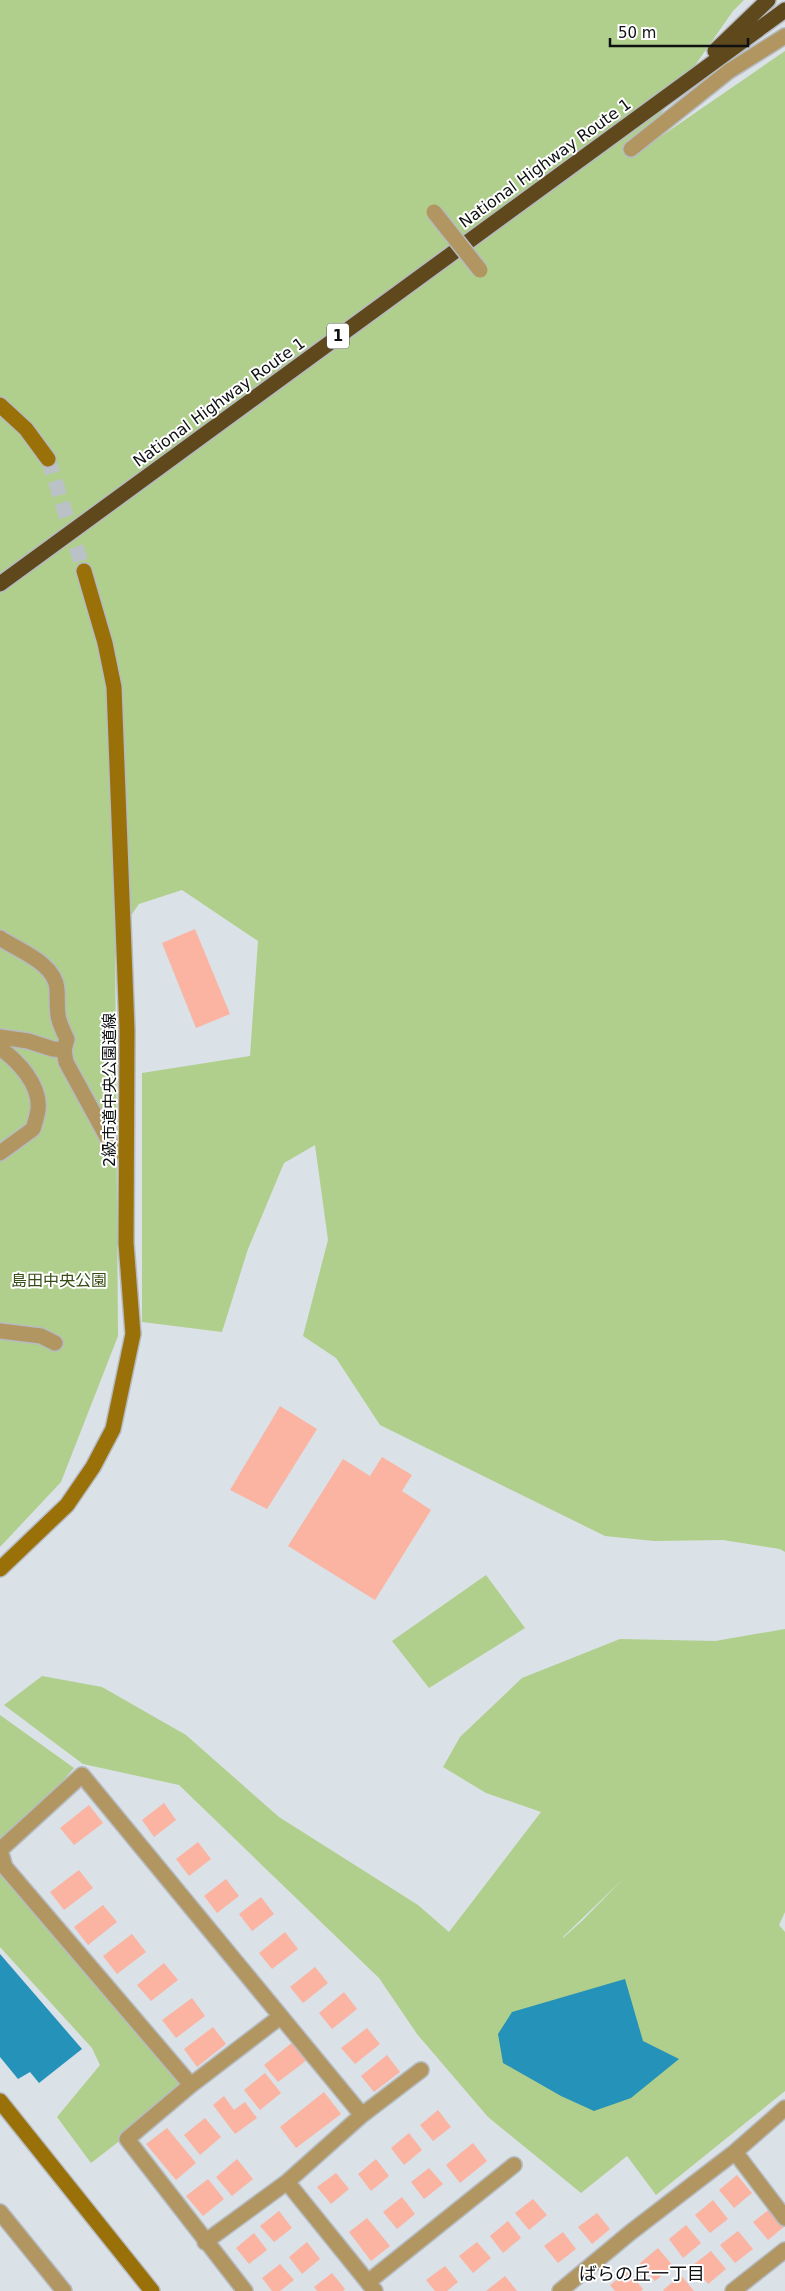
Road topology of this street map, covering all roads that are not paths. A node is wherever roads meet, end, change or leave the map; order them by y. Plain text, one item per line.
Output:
1 (768, 0) edge
2 (785, 10) edge
3 (785, 36) edge
4 (676, 89) junction
5 (631, 149) dead end
6 (434, 212) dead end
7 (480, 270) dead end
8 (0, 405) edge
9 (48, 460) tunnel mouth
10 (84, 571) tunnel mouth
11 (0, 584) edge
12 (0, 938) edge
13 (0, 1037) edge
14 (0, 1048) edge
15 (64, 1050) junction
16 (115, 1152) dead end
17 (0, 1153) edge
18 (0, 1331) edge
19 (55, 1342) dead end
20 (0, 1569) edge
21 (280, 2017) junction
22 (421, 2070) dead end
23 (191, 2085) junction
24 (0, 2101) edge
25 (785, 2108) edge
26 (362, 2115) junction
27 (735, 2152) junction
28 (514, 2165) dead end
29 (287, 2182) junction
30 (0, 2212) edge
31 (785, 2218) edge
32 (206, 2242) junction
33 (785, 2250) edge
34 (371, 2286) edge
35 (64, 2291) edge
36 (152, 2291) edge
37 (245, 2291) edge
38 (560, 2291) edge
39 (733, 2291) edge

1 - 4 highway, National Highway Route 1 / 1
2 - 4 highway, National Highway Route 1 / 1
3 - 5 street
4 - 11 highway, National Highway Route 1 / 1
6 - 7 street, bridge
8 - 9 street
10 - 20 street, 2級市道中央公園道線
12 - 15 street
13 - 15 street
14 - 17 street
15 - 16 street
18 - 19 street
21 - 23 street
21 - 23 street
21 - 26 street
22 - 26 street
23 - 32 street
24 - 36 street
25 - 27 street
26 - 29 street
27 - 31 street
27 - 38 street
28 - 34 street
29 - 32 street
29 - 34 street
30 - 35 street
32 - 37 street
33 - 39 street

